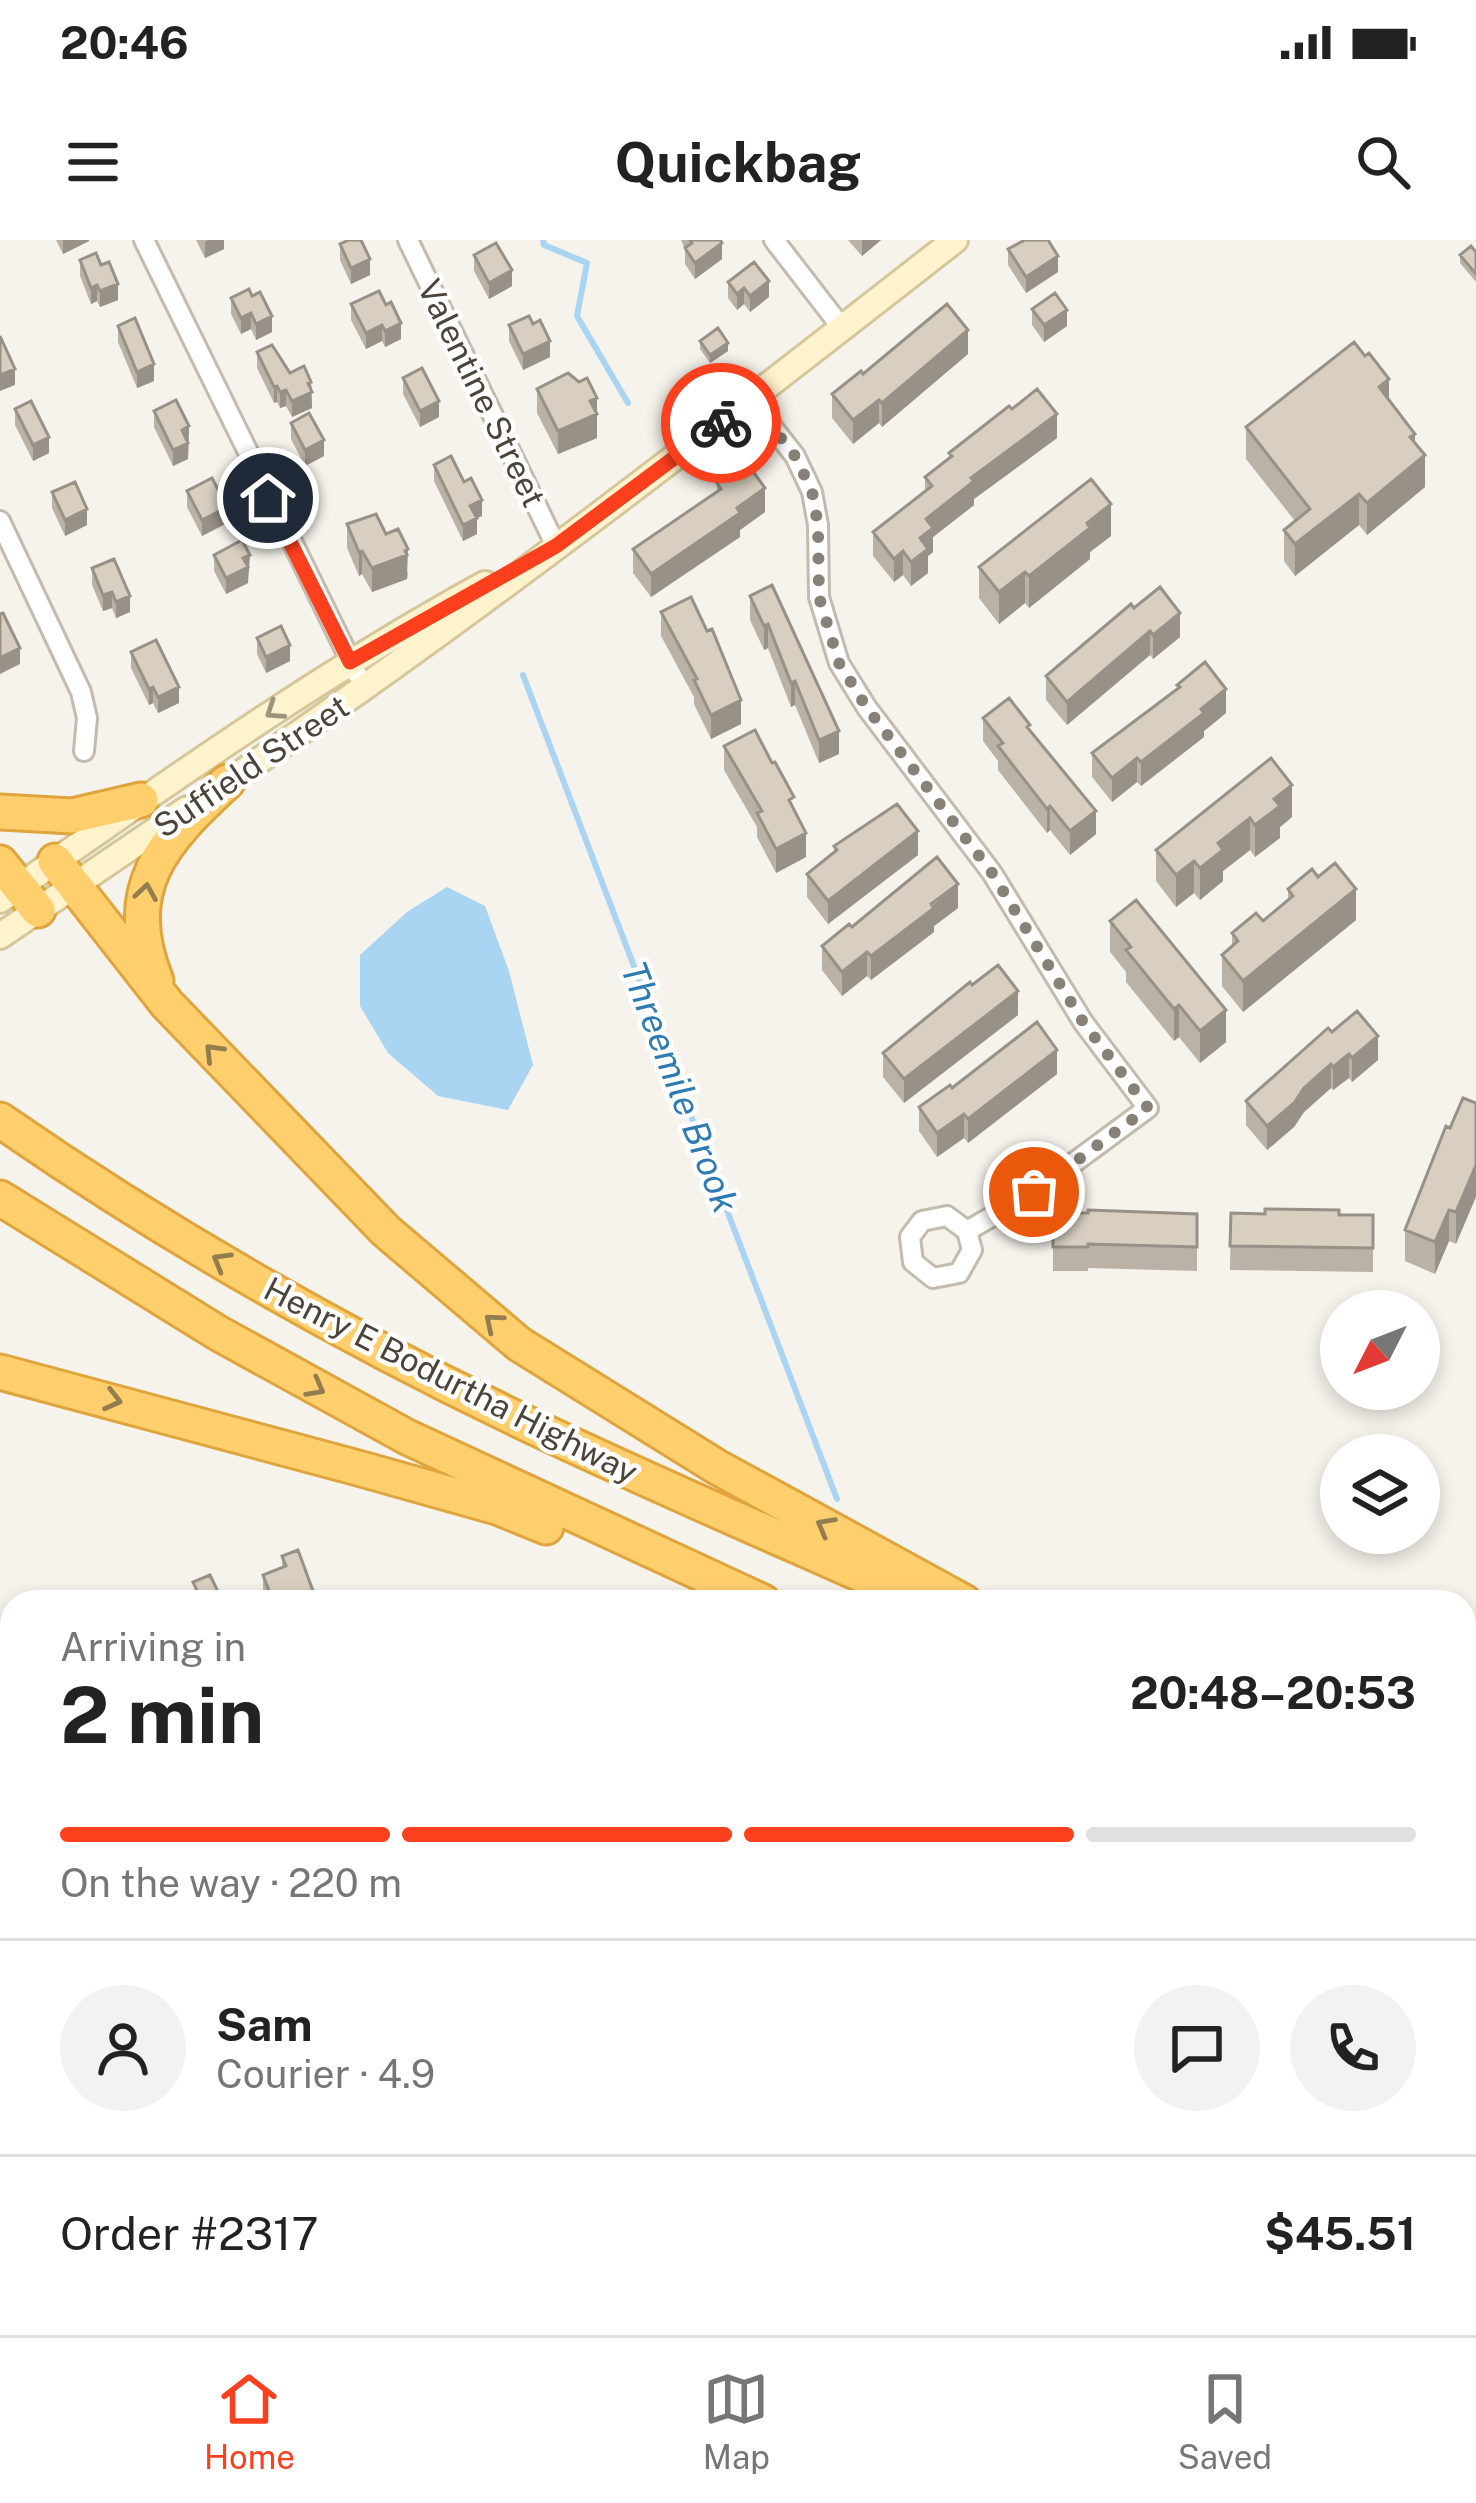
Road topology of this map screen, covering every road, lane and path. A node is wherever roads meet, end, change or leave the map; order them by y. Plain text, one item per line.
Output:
1 (144, 240) edge
2 (408, 240) edge
3 (774, 240) edge
4 (955, 240) edge
5 (842, 328) junction
6 (751, 400) junction
7 (0, 521) edge
8 (556, 546) junction
9 (350, 662) junction
10 (364, 689) junction
11 (84, 751) dead end
12 (227, 782) junction
13 (142, 800) junction
14 (0, 812) edge
15 (65, 873) junction
16 (14, 890) edge
17 (0, 936) edge
18 (167, 1004) junction
19 (0, 1120) edge
20 (0, 1198) edge
21 (968, 1231) dead end
22 (0, 1372) edge
23 (707, 1590) edge
24 (737, 1590) edge
25 (896, 1590) edge
26 (942, 1590) edge

1 - 9 street
2 - 8 street, Valentine Street
3 - 5 street
4 - 5 main road, Suffield Street
5 - 6 main road, Suffield Street
6 - 8 main road, Suffield Street
6 - 21 street
7 - 11 street
8 - 9 main road, Suffield Street
8 - 10 main road, Suffield Street
9 - 10 street
9 -> 13 main road, Suffield Street
10 - 12 main road, Suffield Street
12 - 15 main road, Suffield Street
18 -> 12 highway
13 - 14 highway
13 - 15 main road, Suffield Street
15 - 16 main road, Suffield Street
15 - 18 highway
16 - 17 main road, Suffield Street
26 -> 18 highway
25 -> 19 highway, Henry E Bodurtha Highway
20 -> 24 highway, Henry E Bodurtha Highway
22 -> 23 highway

